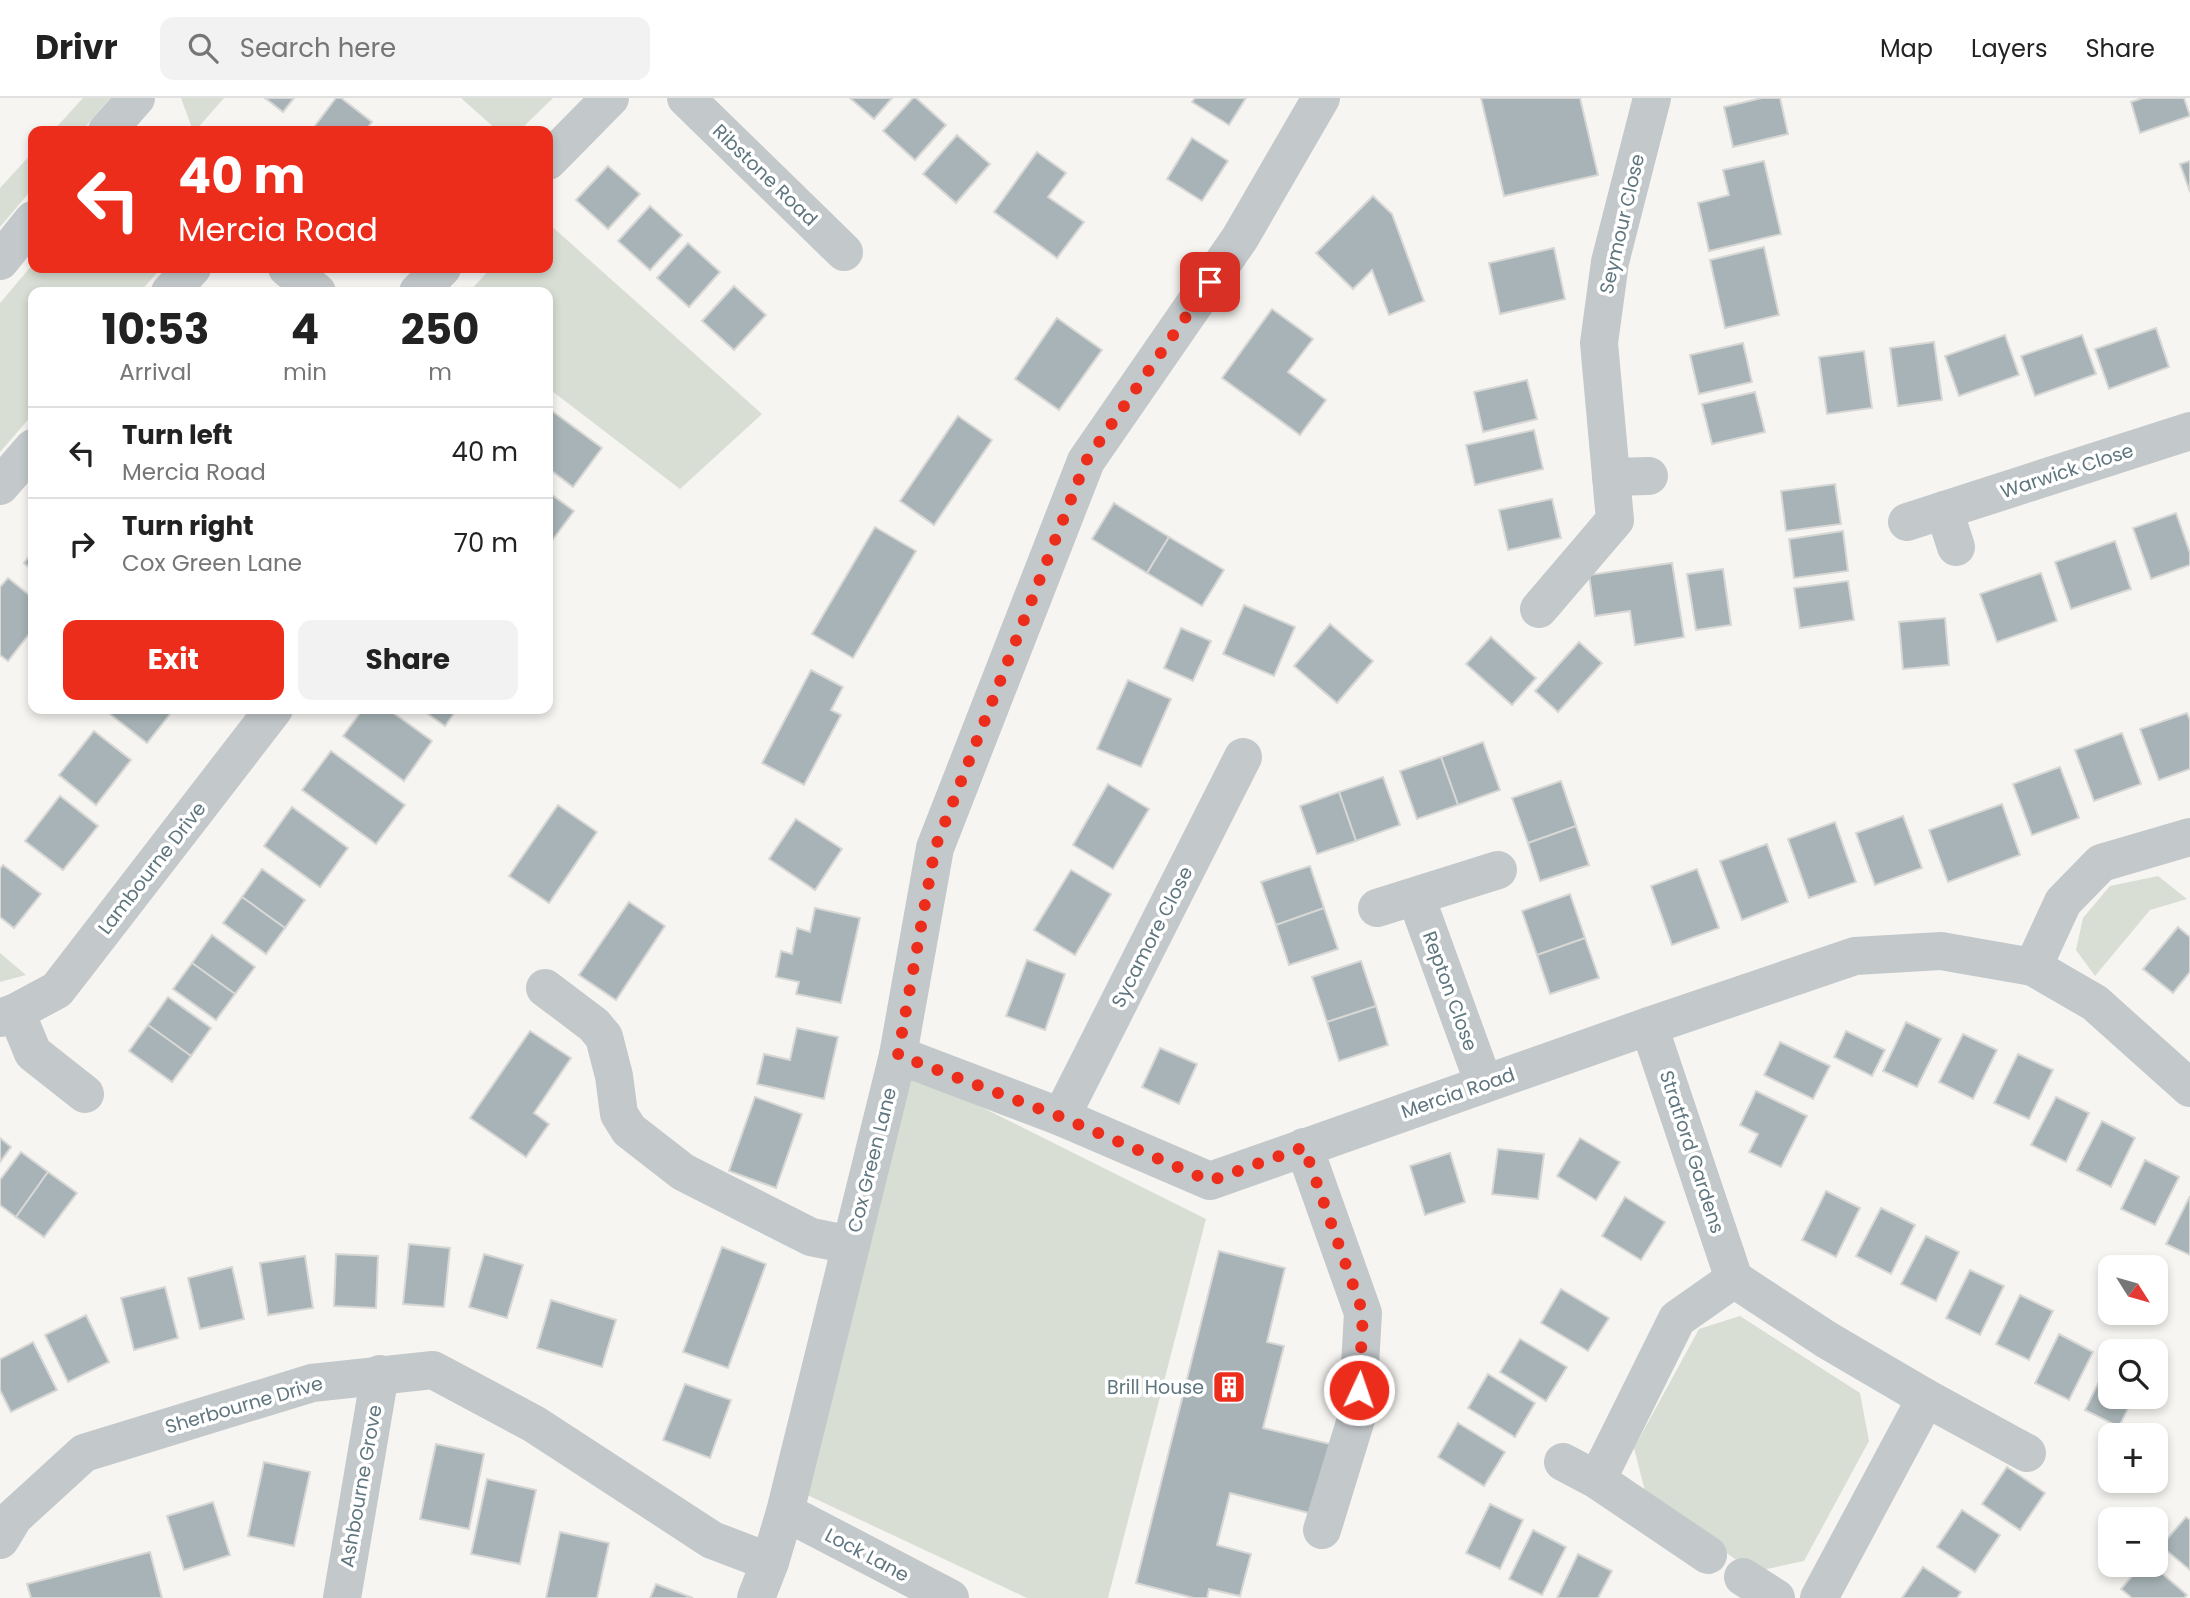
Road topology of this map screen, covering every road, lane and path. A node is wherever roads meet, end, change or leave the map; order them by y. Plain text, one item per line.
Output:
1 (610, 98) edge
2 (686, 98) edge
3 (1321, 98) edge
4 (1652, 98) edge
5 (553, 156) edge
6 (28, 226) edge
7 (844, 253) dead end
8 (0, 261) edge
9 (187, 273) edge
10 (292, 273) edge
11 (437, 273) edge
12 (175, 287) edge
13 (311, 287) edge
14 (423, 287) edge
15 (2190, 431) edge
16 (28, 454) edge
17 (1649, 476) dead end
18 (1611, 477) junction
19 (0, 486) edge
20 (1944, 510) junction
21 (1907, 523) dead end
22 (1956, 547) dead end
23 (1539, 609) dead end
24 (270, 714) edge
25 (1243, 758) dead end
26 (2190, 837) edge
27 (1498, 870) dead end
28 (1416, 897) junction
29 (1377, 908) dead end
30 (2033, 967) junction
31 (545, 988) dead end
32 (8, 1015) edge
33 (1649, 1026) junction
34 (898, 1055) junction
35 (1484, 1084) junction
36 (2190, 1088) edge
37 (85, 1094) dead end
38 (1061, 1117) junction
39 (1304, 1147) junction
40 (851, 1245) junction
41 (1734, 1279) junction
42 (380, 1374) junction
43 (1926, 1398) junction
44 (2027, 1453) dead end
45 (1563, 1462) dead end
46 (1597, 1480) junction
47 (785, 1512) junction
48 (1322, 1531) dead end
49 (0, 1540) edge
50 (1708, 1555) dead end
51 (770, 1562) junction
52 (1743, 1577) dead end
53 (342, 1598) edge
54 (756, 1598) edge
55 (950, 1598) edge
56 (1776, 1598) edge
57 (1819, 1598) edge

1 - 5 street
2 - 7 street, Ribstone Road
3 - 34 street, Cox Green Lane
4 - 18 street, Seymour Close
6 - 8 street
9 - 12 street
10 - 13 street
11 - 14 street
15 - 20 street, Warwick Close
16 - 19 street
17 - 18 street
18 - 23 street, Seymour Close
20 - 21 street, Warwick Close
20 - 22 street
24 - 32 street, Lambourne Drive
25 - 38 street, Sycamore Close
26 - 30 street
27 - 28 street
28 - 29 street
28 - 35 street, Repton Close
30 - 33 street, Mercia Road
30 - 36 street, Mercia Road
31 - 40 street
32 - 37 street, Lambourne Drive
33 - 35 street, Mercia Road
33 - 41 street, Stratford Gardens
34 - 38 street, Mercia Road
34 - 40 street, Cox Green Lane
35 - 39 street, Mercia Road
38 - 39 street, Mercia Road
39 - 48 street
40 - 47 street, Cox Green Lane
41 - 43 street
41 - 46 street
42 - 49 street, Sherbourne Drive
42 - 51 street, Sherbourne Drive
42 - 53 street, Ashbourne Grove
43 - 44 street
43 - 57 street
45 - 46 street
46 - 50 street
47 - 51 street, Cox Green Lane
47 - 55 street, Lock Lane
51 - 54 street, Cox Green Lane
52 - 56 street

